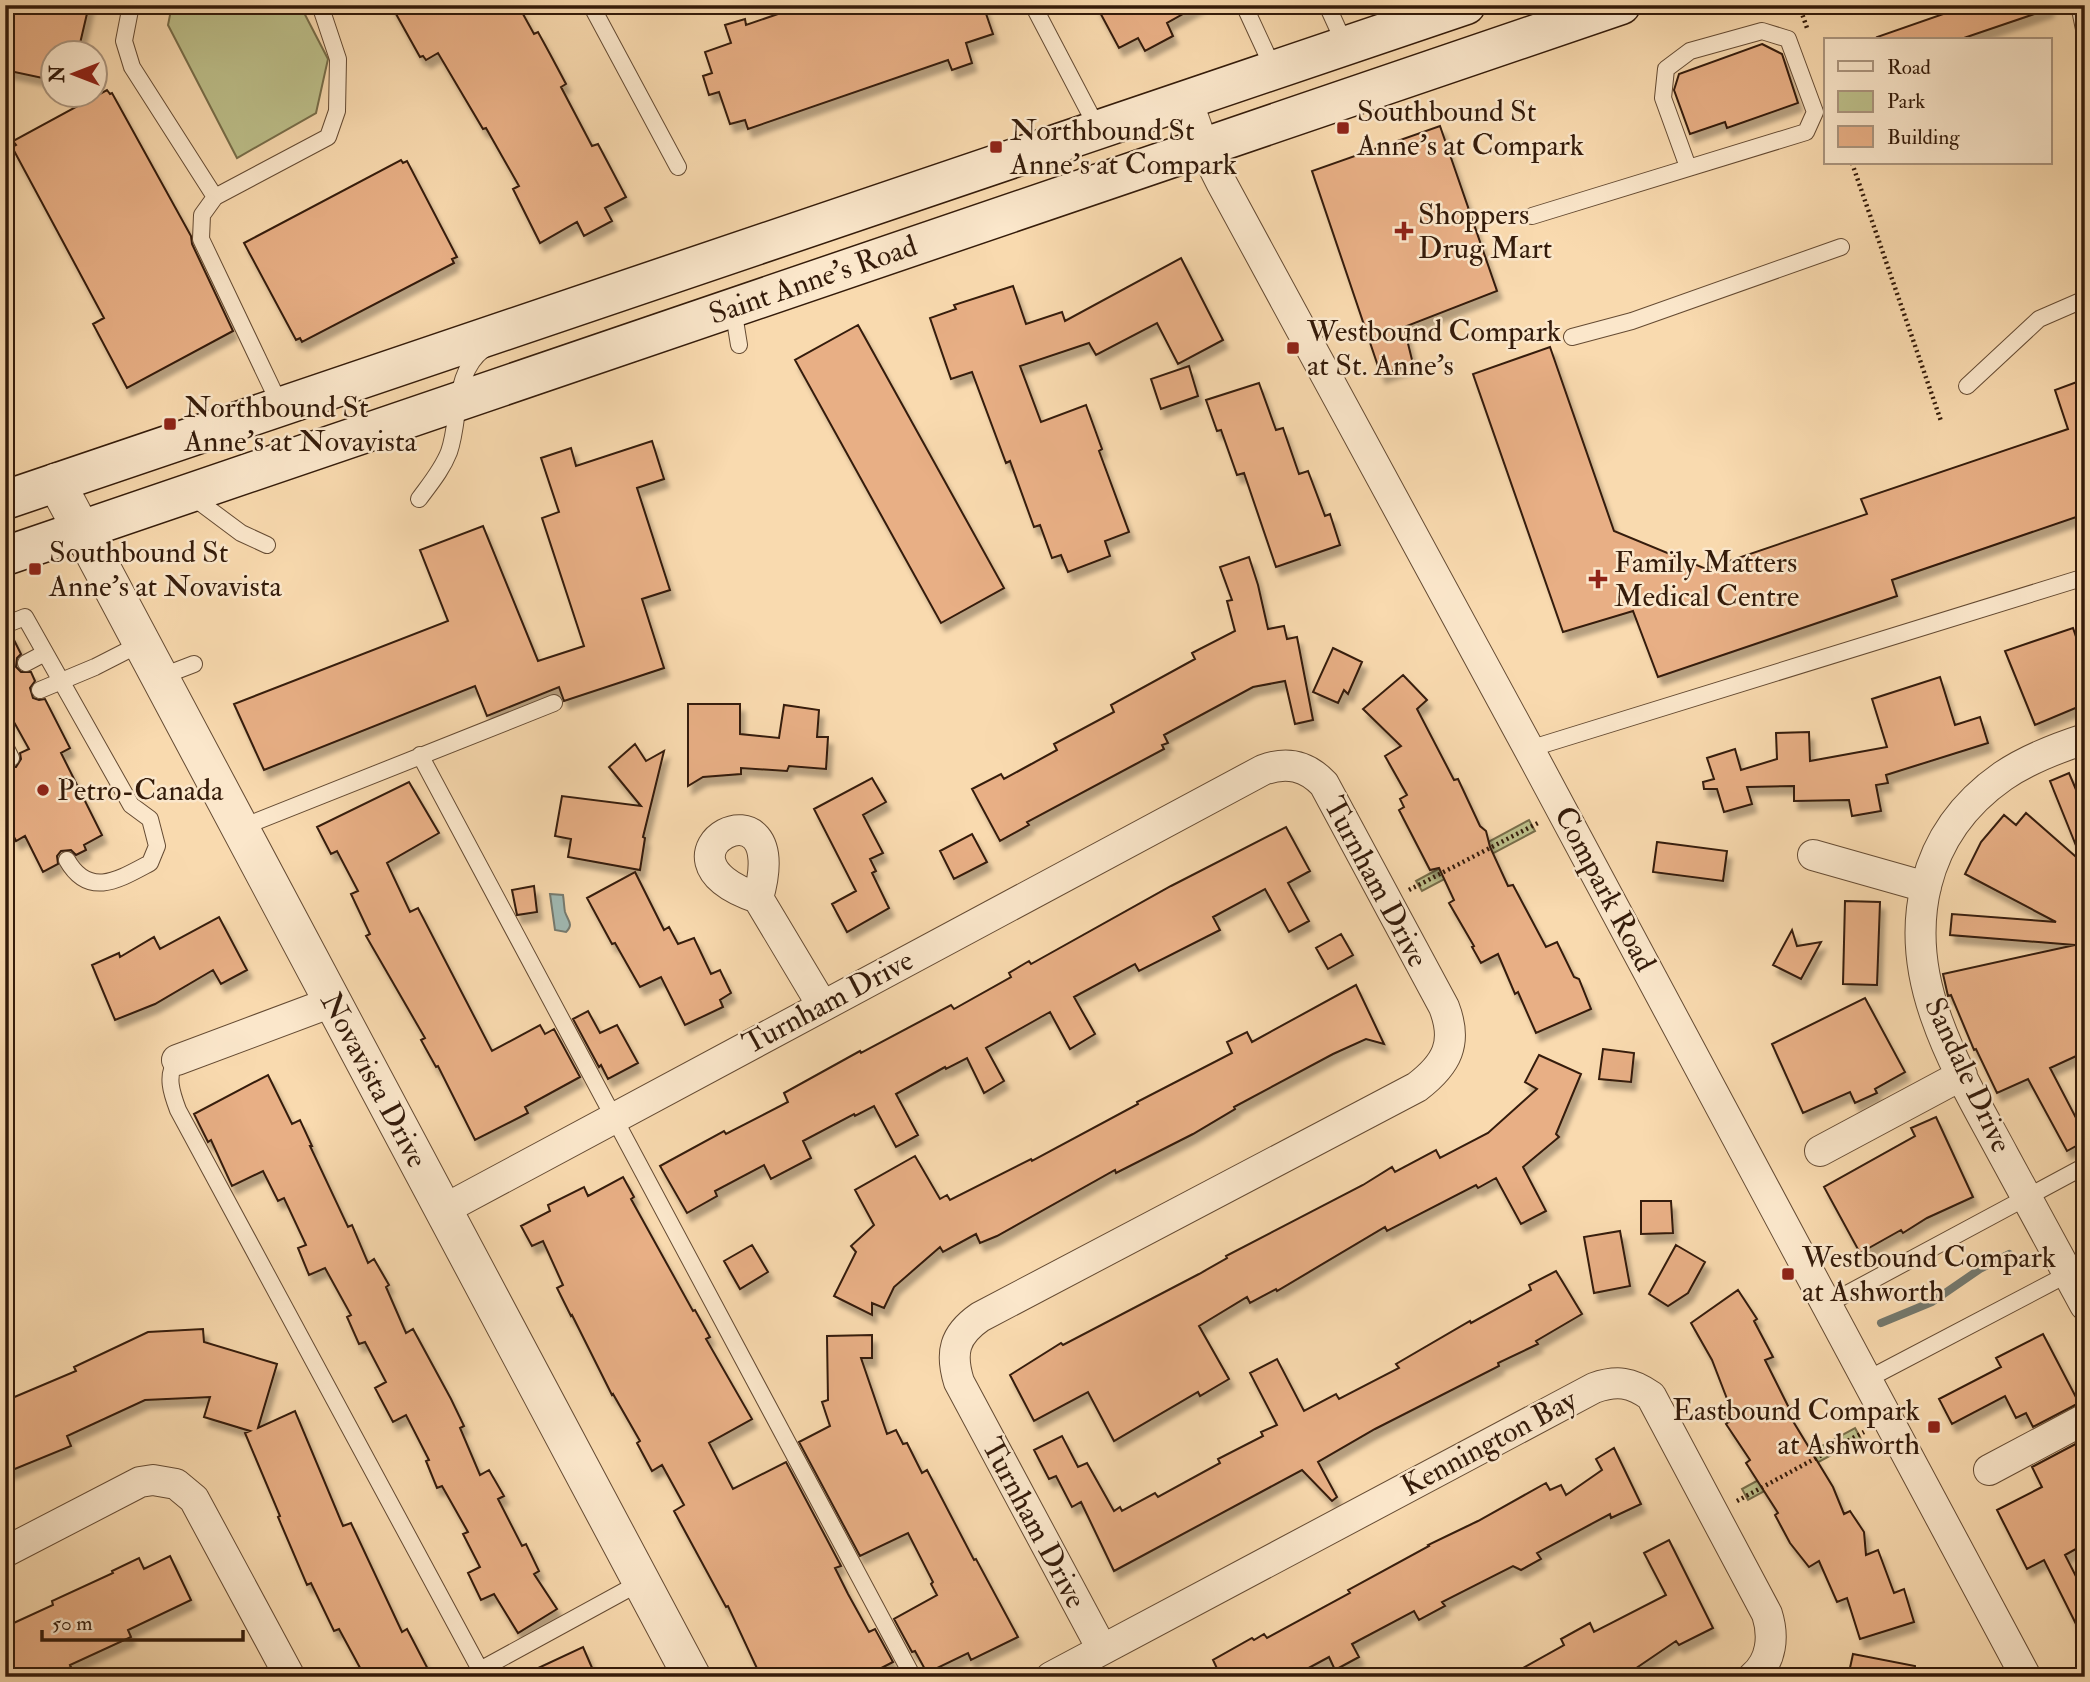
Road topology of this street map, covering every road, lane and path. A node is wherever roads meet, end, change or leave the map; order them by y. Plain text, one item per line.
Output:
1 (131, 5) edge
2 (320, 5) edge
3 (591, 5) edge
4 (1033, 5) edge
5 (1244, 5) edge
6 (1327, 5) edge
7 (1466, 5) edge
8 (1621, 5) edge
9 (2079, 5) edge
10 (2085, 34) edge
11 (1346, 47) junction
12 (1275, 70) junction
13 (1187, 100) junction
14 (1099, 131) junction
15 (1204, 148) junction
16 (1852, 164) edge
17 (678, 167) dead end
18 (1688, 167) junction
19 (215, 197) junction
20 (1532, 216) dead end
21 (1841, 247) dead end
22 (2085, 299) edge
23 (733, 308) junction
24 (515, 328) junction
25 (1572, 337) dead end
26 (739, 345) dead end
27 (1967, 386) dead end
28 (459, 401) junction
29 (281, 407) junction
30 (1941, 421) dead end
31 (271, 465) junction
32 (56, 482) junction
33 (187, 493) junction
34 (419, 499) dead end
35 (5, 500) edge
36 (81, 529) junction
37 (267, 545) dead end
38 (5, 556) edge
39 (2085, 577) edge
40 (5, 625) edge
41 (142, 643) junction
42 (45, 653) junction
43 (26, 663) dead end
44 (194, 664) dead end
45 (160, 677) junction
46 (60, 682) junction
47 (40, 690) dead end
48 (554, 703) dead end
49 (2085, 738) edge
50 (1529, 749) junction
51 (420, 755) junction
52 (1542, 821) dead end
53 (240, 828) junction
54 (1813, 855) dead end
55 (67, 860) dead end
56 (1926, 887) junction
57 (758, 898) dead end
58 (1386, 902) junction
59 (332, 1002) junction
60 (822, 1005) junction
61 (177, 1060) joint
62 (1962, 1075) junction
63 (614, 1117) junction
64 (1820, 1151) dead end
65 (2085, 1166) edge
66 (2026, 1197) junction
67 (443, 1210) junction
68 (2068, 1274) junction
69 (1828, 1304) junction
70 (2085, 1305) edge
71 (1868, 1380) junction
72 (2085, 1419) edge
73 (1868, 1430) dead end
74 (1989, 1470) dead end
75 (1714, 1514) junction
76 (5, 1552) edge
77 (641, 1582) junction
78 (1102, 1649) junction
79 (482, 1673) edge
80 (290, 1677) edge
81 (692, 1677) edge
82 (913, 1677) edge
83 (1051, 1677) edge
84 (1753, 1677) edge
85 (2026, 1677) edge

1 - 19 lane
2 - 19 lane
3 - 17 lane
4 - 14 lane
5 - 12 lane
6 - 11 lane
7 - 11 main road, Saint Anne's Road
8 - 15 main road, Saint Anne's Road
9 - 10 lane
11 - 12 main road, Saint Anne's Road
12 - 13 main road, Saint Anne's Road
13 - 14 main road, Saint Anne's Road
13 - 15 street, Compark Road
14 - 24 main road, Saint Anne's Road
15 - 23 main road, Saint Anne's Road
15 - 50 street, Compark Road
16 - 30 path
18 - 18 lane
18 - 20 lane
19 - 29 lane
21 - 25 lane
22 - 27 lane
23 - 26 lane
23 - 28 main road, Saint Anne's Road
24 - 28 lane
24 - 29 main road, Saint Anne's Road
28 - 31 main road, Saint Anne's Road
28 - 34 lane
29 - 31 main road
29 - 32 main road, Saint Anne's Road
31 - 33 main road, Saint Anne's Road
32 - 35 main road, Saint Anne's Road
32 - 36 street, Novavista Drive
33 - 36 main road, Saint Anne's Road
33 - 37 lane
36 - 38 main road, Saint Anne's Road
36 - 41 street, Novavista Drive
39 - 50 lane
40 - 42 lane
41 - 45 street, Novavista Drive
41 - 46 lane
42 - 43 lane
42 - 46 lane
44 - 45 lane
45 - 53 street, Novavista Drive
46 - 47 lane
46 - 55 lane
48 - 51 lane
49 - 56 street, Sandale Drive
50 - 69 street, Compark Road
51 - 53 lane
51 - 63 lane
52 - 58 path
53 - 59 street, Novavista Drive
54 - 56 street
56 - 62 street, Sandale Drive
57 - 60 street
58 - 60 street, Turnham Drive
58 - 78 street, Turnham Drive
59 - 61 street
59 - 67 street, Novavista Drive
60 - 63 street, Turnham Drive
61 - 79 lane
62 - 64 street
62 - 66 street, Sandale Drive
63 - 67 street, Turnham Drive
63 - 82 lane
65 - 66 lane
66 - 68 street, Sandale Drive
66 - 69 lane
67 - 77 street, Novavista Drive
68 - 70 street, Sandale Drive
68 - 71 lane
69 - 71 street, Compark Road
71 - 85 street, Compark Road
72 - 74 street
73 - 75 path
75 - 78 street, Kennington Bay
75 - 84 street, Kennington Bay
76 - 80 street
77 - 79 lane
77 - 81 street, Novavista Drive
78 - 83 street, Kennington Bay

